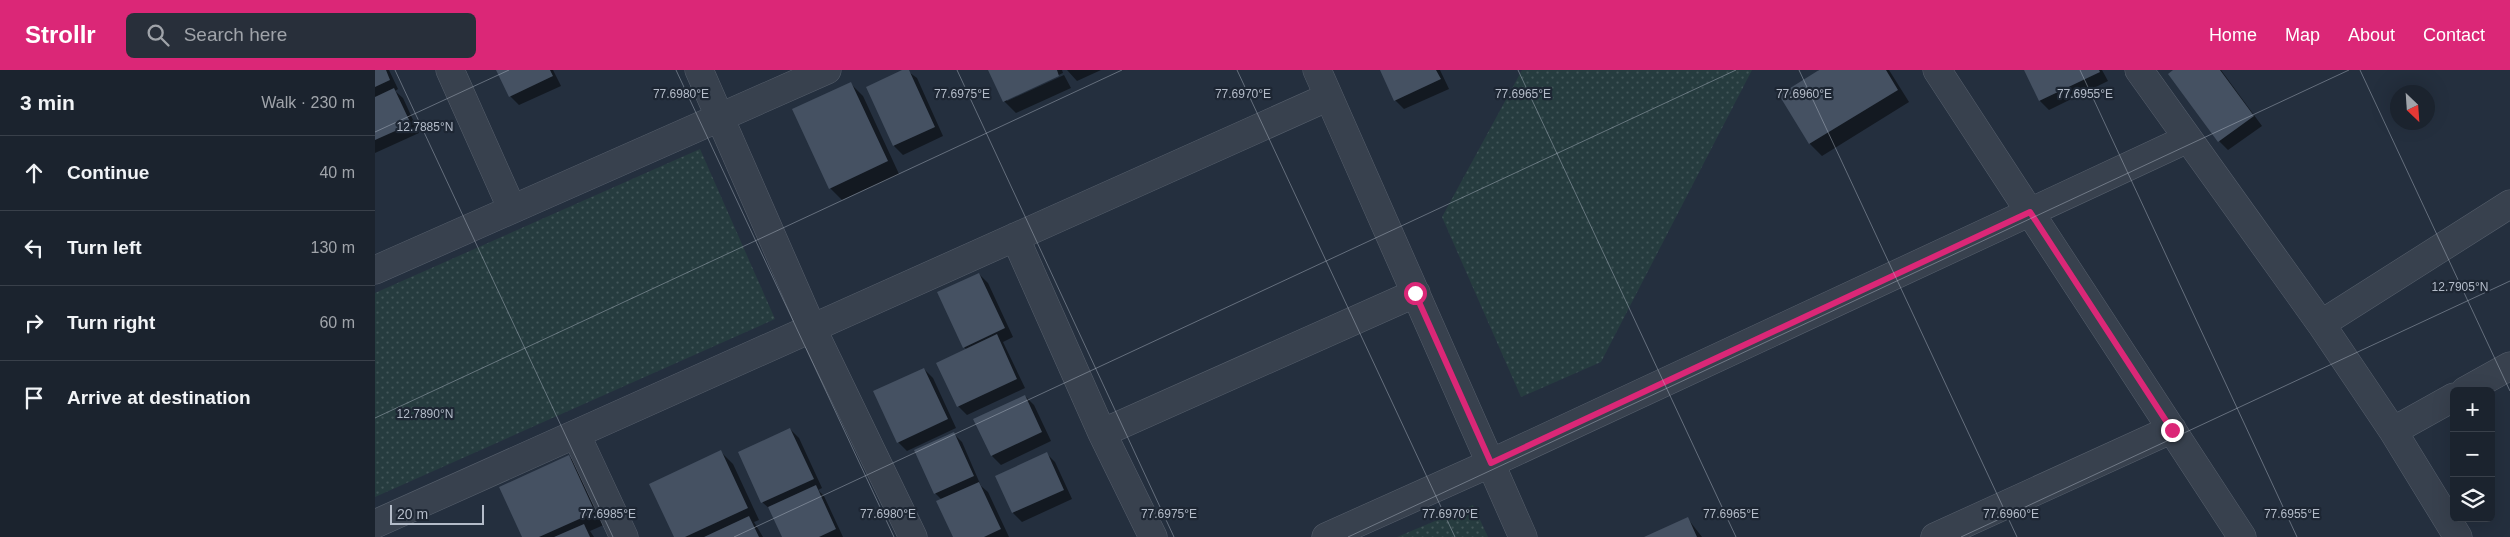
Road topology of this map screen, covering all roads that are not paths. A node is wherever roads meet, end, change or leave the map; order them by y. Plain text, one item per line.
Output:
1 (451, 70) edge
2 (699, 70) edge
3 (827, 70) edge
4 (1317, 70) edge
5 (1937, 70) edge
6 (2139, 70) edge
7 (1329, 97) junction
8 (720, 118) junction
9 (2187, 139) junction
10 (2510, 204) edge
11 (512, 209) junction
12 (2030, 212) junction
13 (1015, 237) junction
14 (375, 270) edge
15 (1415, 293) junction
16 (2321, 324) junction
17 (812, 328) junction
18 (2510, 366) edge
19 (2472, 387) edge
20 (2450, 399) edge
21 (2172, 430) junction
22 (2393, 431) junction
23 (1102, 433) junction
24 (576, 434) junction
25 (1491, 463) junction
26 (386, 527) edge
27 (624, 537) edge
28 (913, 537) edge
29 (1153, 537) edge
30 (1326, 537) edge
31 (1523, 537) edge
32 (1935, 537) edge
33 (2242, 537) edge
34 (2458, 537) edge

1 - 11 street
2 - 8 street
3 - 8 street
4 - 7 street
5 - 12 street
6 - 9 street
7 - 13 street
7 - 15 street
8 - 11 street
8 - 17 street
9 - 12 street
9 - 16 street
10 - 16 street
11 - 14 street
12 - 21 street
12 - 25 street
13 - 17 street
13 - 23 street
15 - 23 street
15 - 25 street
16 - 22 street
17 - 24 street
17 - 28 street
18 - 19 street
20 - 22 street
21 - 32 street
21 - 33 street
22 - 34 street
23 - 29 street
24 - 26 street
24 - 27 street
25 - 30 street
25 - 31 street

